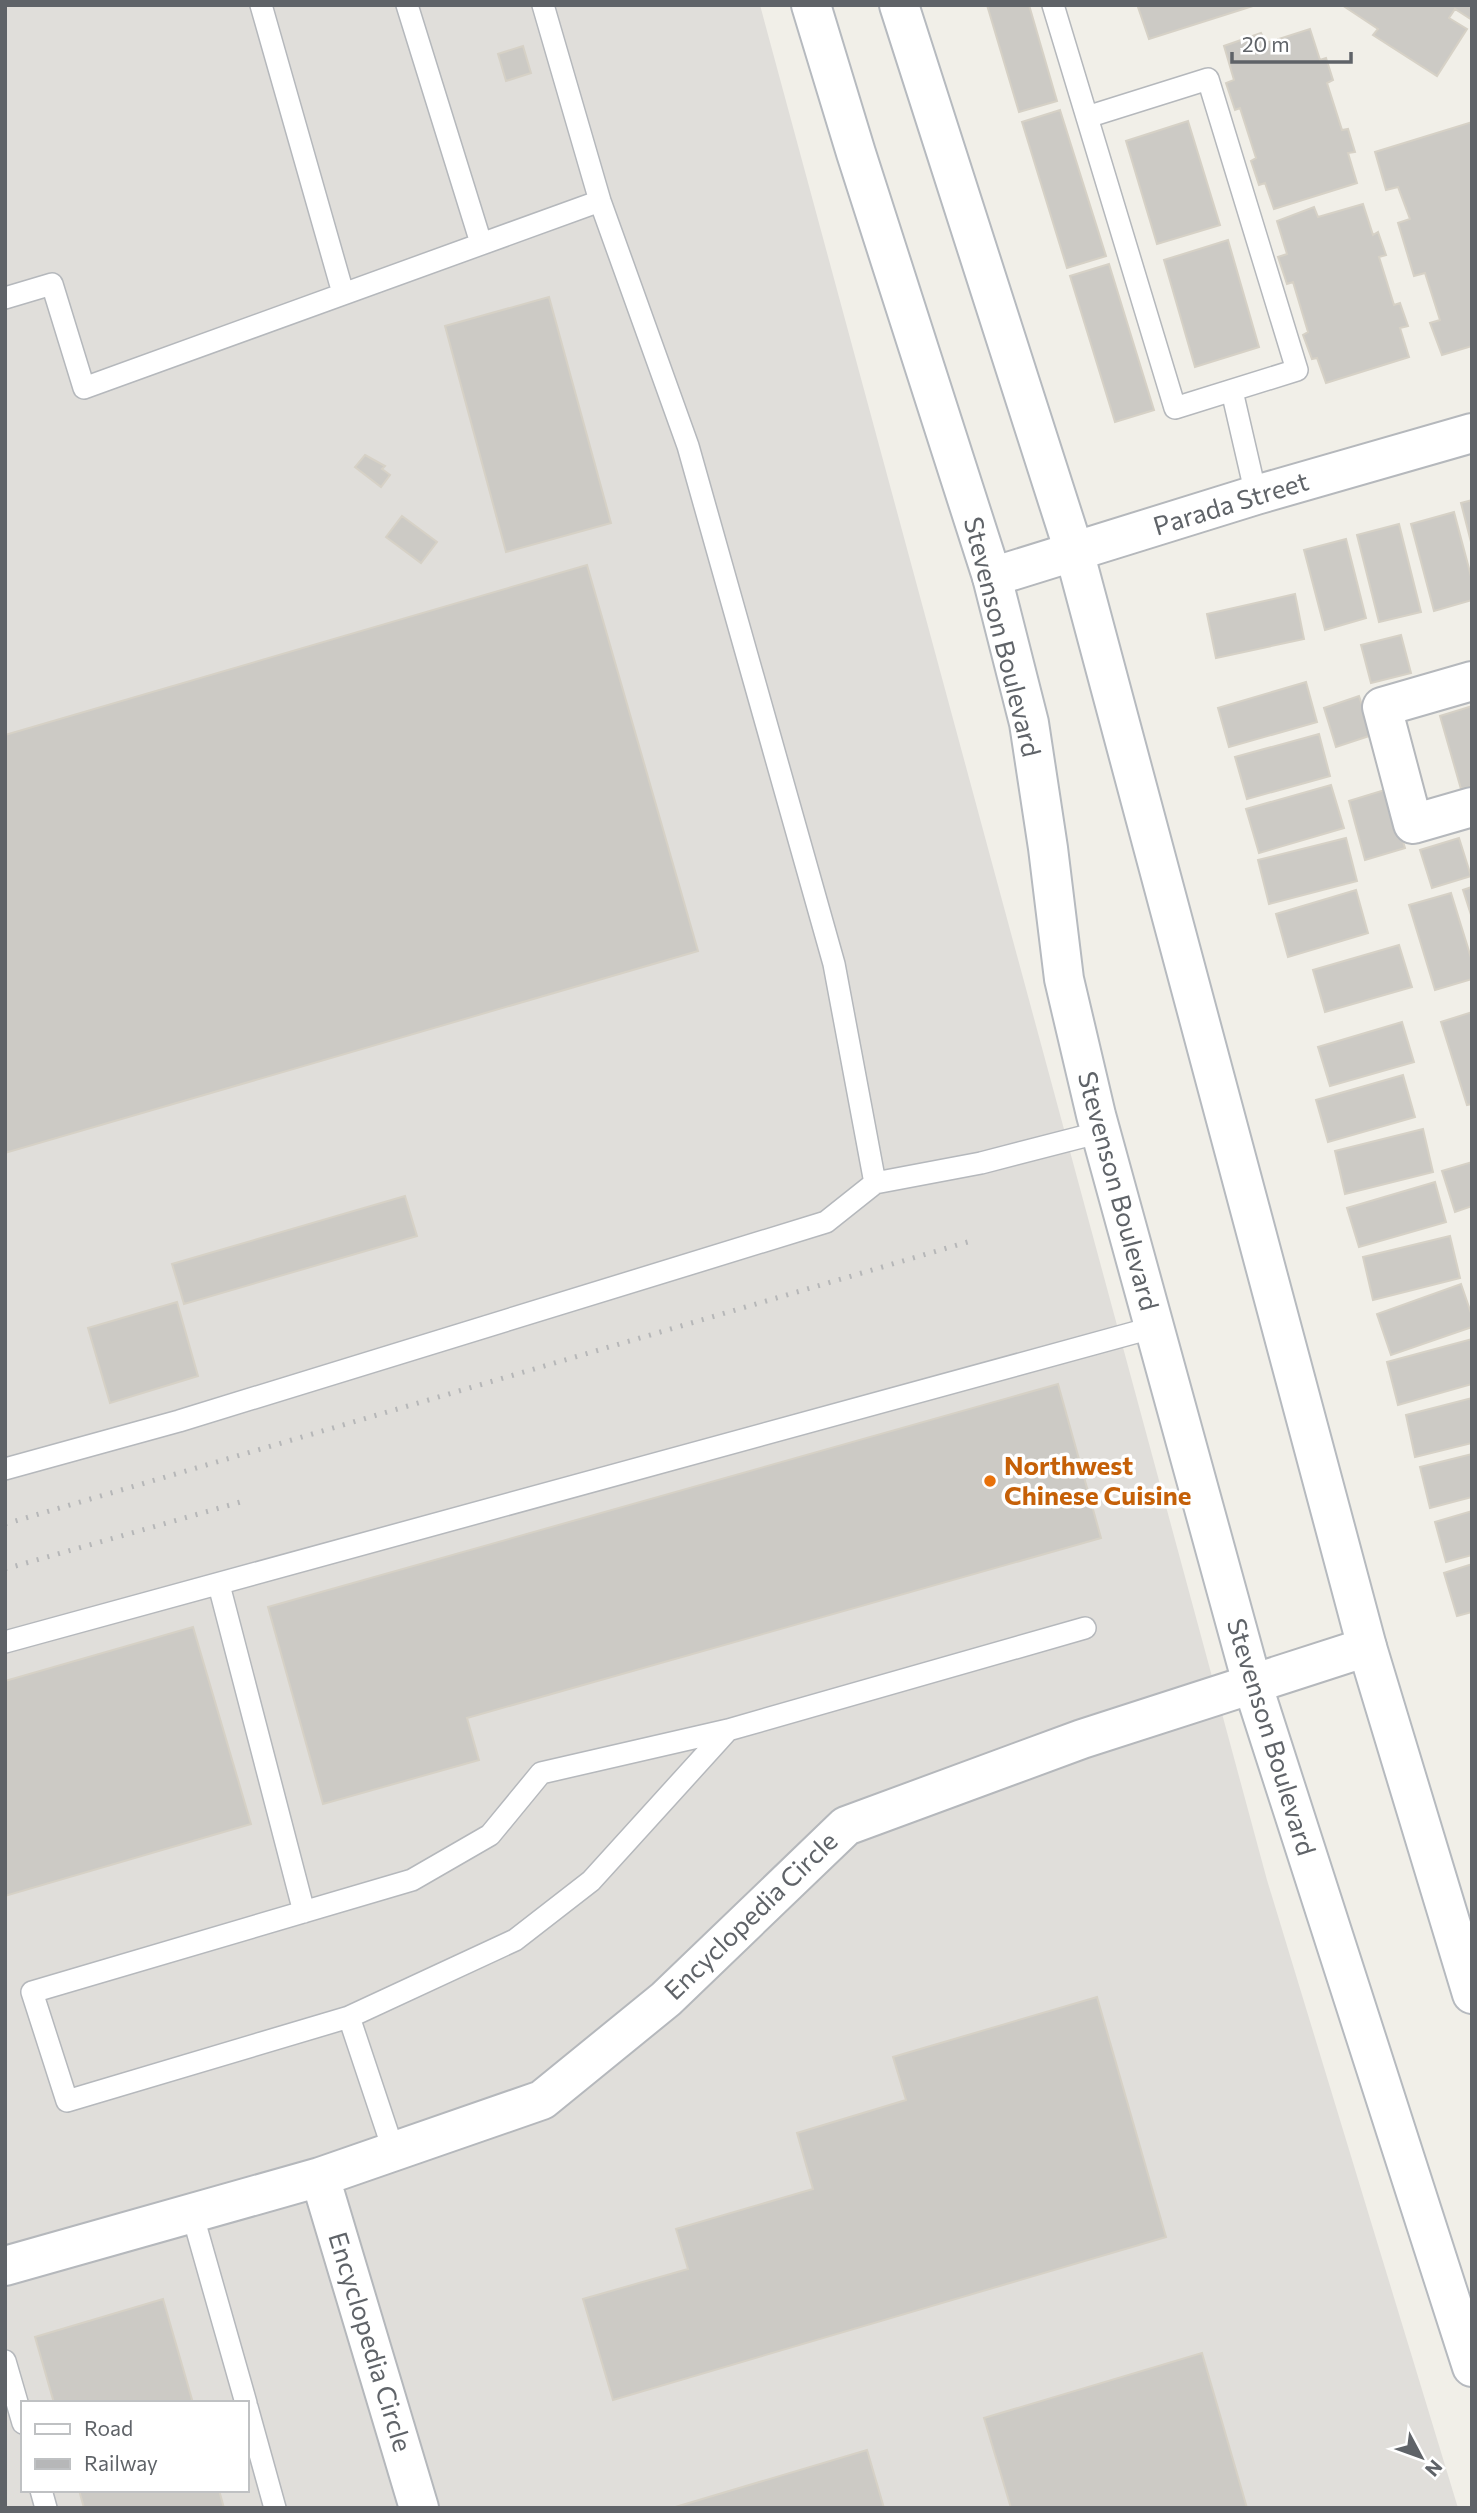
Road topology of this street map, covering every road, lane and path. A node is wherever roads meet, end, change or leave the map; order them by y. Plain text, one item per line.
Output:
1 (261, 5) edge
2 (407, 5) edge
3 (543, 5) edge
4 (811, 5) edge
5 (899, 5) edge
6 (1053, 5) edge
7 (1087, 117) junction
8 (600, 201) junction
9 (481, 243) junction
10 (343, 293) junction
11 (5, 298) edge
12 (1232, 390) junction
13 (1472, 433) edge
14 (1256, 495) junction
15 (1074, 551) junction
16 (992, 577) junction
17 (1472, 681) edge
18 (1472, 807) edge
19 (1101, 1132) junction
20 (875, 1183) junction
21 (1155, 1327) junction
22 (5, 1469) edge
23 (219, 1585) junction
24 (1085, 1628) dead end
25 (5, 1642) edge
26 (1367, 1647) junction
27 (1252, 1683) junction
28 (728, 1730) junction
29 (304, 1912) junction
30 (1472, 1994) edge
31 (349, 2017) junction
32 (394, 2152) junction
33 (320, 2177) junction
34 (192, 2213) junction
35 (5, 2266) edge
36 (5, 2361) edge
37 (1472, 2367) edge
38 (245, 2401) edge
39 (248, 2412) edge
40 (21, 2416) edge
41 (275, 2508) edge
42 (419, 2508) edge

1 - 10 lane
2 - 9 lane
3 - 8 lane
4 - 16 main road, Stevenson Boulevard
5 - 15 main road
6 - 7 lane
7 - 12 lane
7 - 12 lane
8 - 9 lane
8 - 20 lane
9 - 10 lane
10 - 11 lane
12 - 14 lane
13 - 14 main road, Parada Street
14 - 15 main road, Parada Street
15 - 16 main road, Parada Street
15 - 26 main road
16 - 19 main road, Stevenson Boulevard
17 - 18 main road
19 - 20 lane
19 - 21 main road, Stevenson Boulevard
20 - 22 lane
21 - 23 lane
21 - 27 main road, Stevenson Boulevard
23 - 25 lane
23 - 29 lane
24 - 28 lane
26 - 27 main road, Encyclopedia Circle
26 - 30 main road
27 - 32 main road, Encyclopedia Circle
27 - 37 main road, Stevenson Boulevard
28 - 29 lane
28 - 31 lane
29 - 31 lane
31 - 32 lane
32 - 33 main road, Encyclopedia Circle
33 - 34 main road, Encyclopedia Circle
33 - 42 main road, Encyclopedia Circle
34 - 35 main road, Encyclopedia Circle
34 - 38 lane
36 - 40 lane
39 - 41 lane

